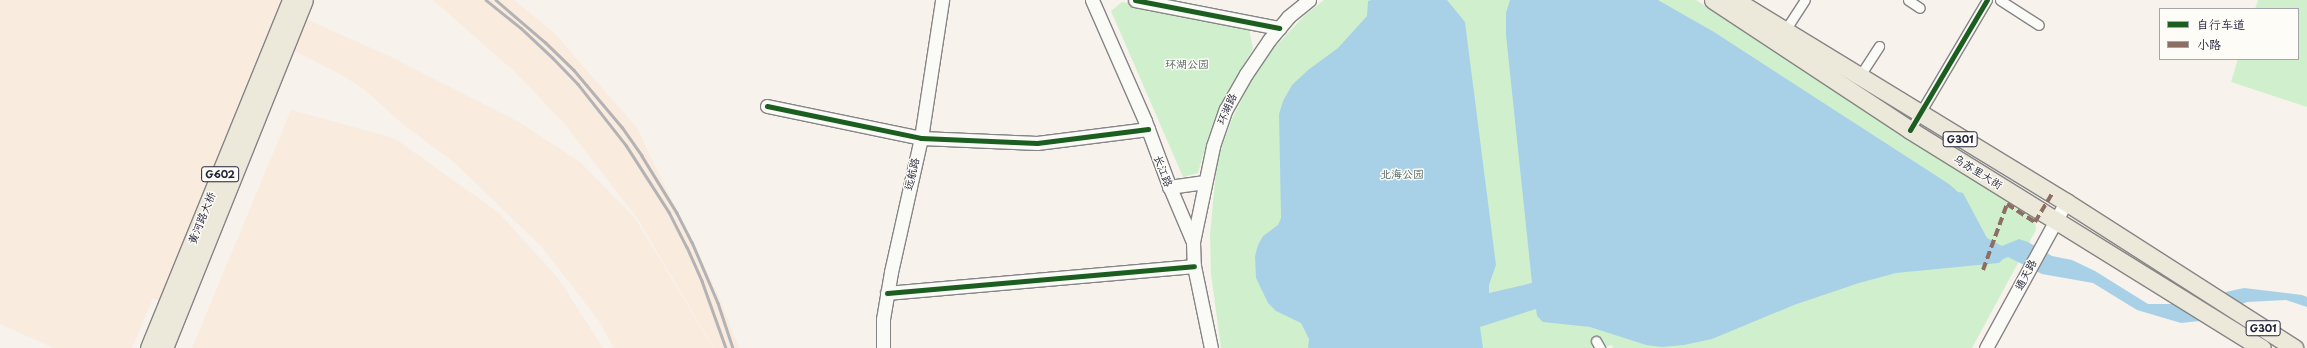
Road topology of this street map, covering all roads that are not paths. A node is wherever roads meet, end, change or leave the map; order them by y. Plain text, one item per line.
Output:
1 (291, 0) edge
2 (304, 0) edge
3 (942, 0) edge
4 (1092, 0) edge
5 (1134, 0) edge
6 (1309, 0) edge
7 (1713, 0) edge
8 (1735, 0) edge
9 (1805, 0) edge
10 (1908, 0) edge
11 (1987, 0) edge
12 (2000, 0) edge
13 (1920, 8) dead end
14 (2039, 25) dead end
15 (1279, 28) junction
16 (1781, 37) junction
17 (1879, 46) dead end
18 (1859, 77) junction
19 (768, 106) dead end
20 (1919, 114) junction
21 (1148, 129) junction
22 (1910, 130) junction
23 (920, 138) junction
24 (1205, 182) junction
25 (1169, 187) junction
26 (2066, 202) junction
27 (2056, 220) junction
28 (1193, 242) junction
29 (1194, 266) junction
30 (888, 293) junction
31 (149, 348) edge
32 (164, 348) edge
33 (883, 348) edge
34 (1211, 348) edge
35 (1986, 348) edge
36 (2262, 348) edge
37 (2294, 348) edge

1 - 31 highway, 黄河路大桥 / G602
2 - 32 highway, 黄河路大桥 / G602
3 - 23 street, 远航路
4 - 21 street, 长江路
5 - 15 street
6 - 15 street, 环湖路
7 - 16 highway, 乌苏里大街 / G301
8 - 16 highway, 乌苏里大街 / G301
9 - 16 street
10 - 13 street
11 - 20 street
12 - 14 street
15 - 24 street, 环湖路
16 - 18 highway, 乌苏里大街 / G301
16 - 22 highway, 乌苏里大街 / G301
17 - 18 street
18 - 20 highway, 乌苏里大街 / G301
19 - 23 street
20 - 22 street
20 - 26 highway, 乌苏里大街 / G301
21 - 23 street
21 - 25 street, 长江路
22 - 27 highway, 乌苏里大街 / G301
23 - 30 street, 远航路
24 - 25 street
24 - 28 street, 环湖路
25 - 28 street, 长江路
26 - 27 street, 通天路
26 - 37 highway, 乌苏里大街 / G301
27 - 35 street, 通天路
27 - 36 highway, 乌苏里大街 / G301
28 - 29 street, 长江路
29 - 30 street
29 - 34 street, 长江路
30 - 33 street, 远航路

